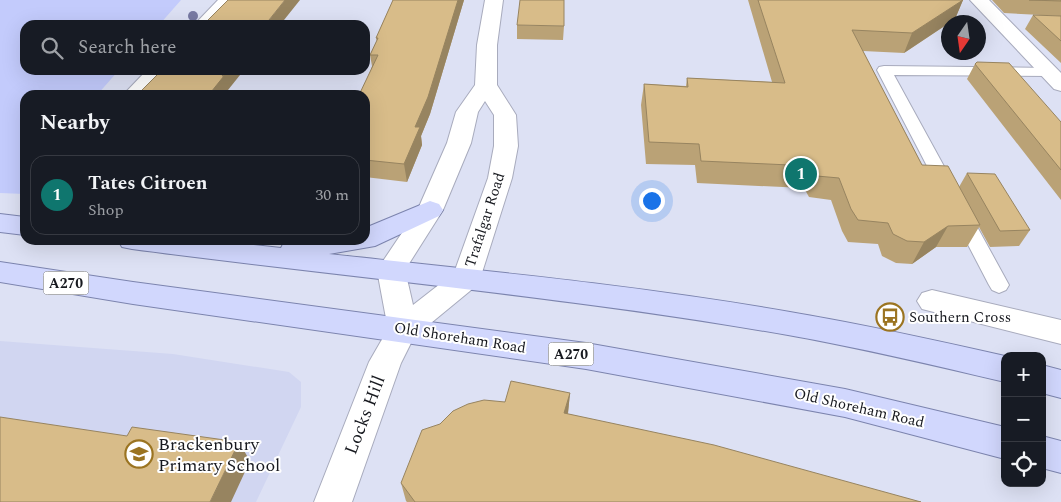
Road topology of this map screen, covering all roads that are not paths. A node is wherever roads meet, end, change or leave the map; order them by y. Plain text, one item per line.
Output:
1 (228, 0) edge
2 (494, 0) edge
3 (975, 0) edge
4 (208, 20) edge
5 (1000, 21) junction
6 (1026, 22) dead end
7 (154, 75) edge
8 (1055, 79) edge
9 (486, 85) junction
10 (139, 90) edge
11 (430, 210) junction
12 (0, 223) edge
13 (20, 225) edge
14 (370, 237) edge
15 (176, 245) edge
16 (322, 245) edge
17 (256, 254) junction
18 (391, 270) junction
19 (0, 272) edge
20 (466, 279) junction
21 (999, 285) dead end
22 (932, 301) dead end
23 (403, 329) junction
24 (1061, 332) edge
25 (1001, 368) edge
26 (1046, 380) edge
27 (1061, 384) edge
28 (1001, 442) edge
29 (1046, 453) edge
30 (1061, 457) edge
31 (333, 502) edge

1 - 4 main road
2 - 9 main road
3 - 5 main road
5 - 6 main road
5 - 8 main road
7 - 10 main road
8 - 21 lane
9 - 11 main road
9 - 20 main road, Trafalgar Road
11 - 14 main road
11 - 18 main road
12 - 13 main road
15 - 17 main road
16 - 17 main road
17 - 18 main road
18 - 20 main road
18 - 23 main road
19 - 23 main road, Old Shoreham Road / A270
20 - 23 main road, Trafalgar Road
20 - 25 main road
22 - 24 main road
23 - 28 main road, Old Shoreham Road / A270
23 - 31 main road, Locks Hill
26 - 27 main road
29 - 30 main road

